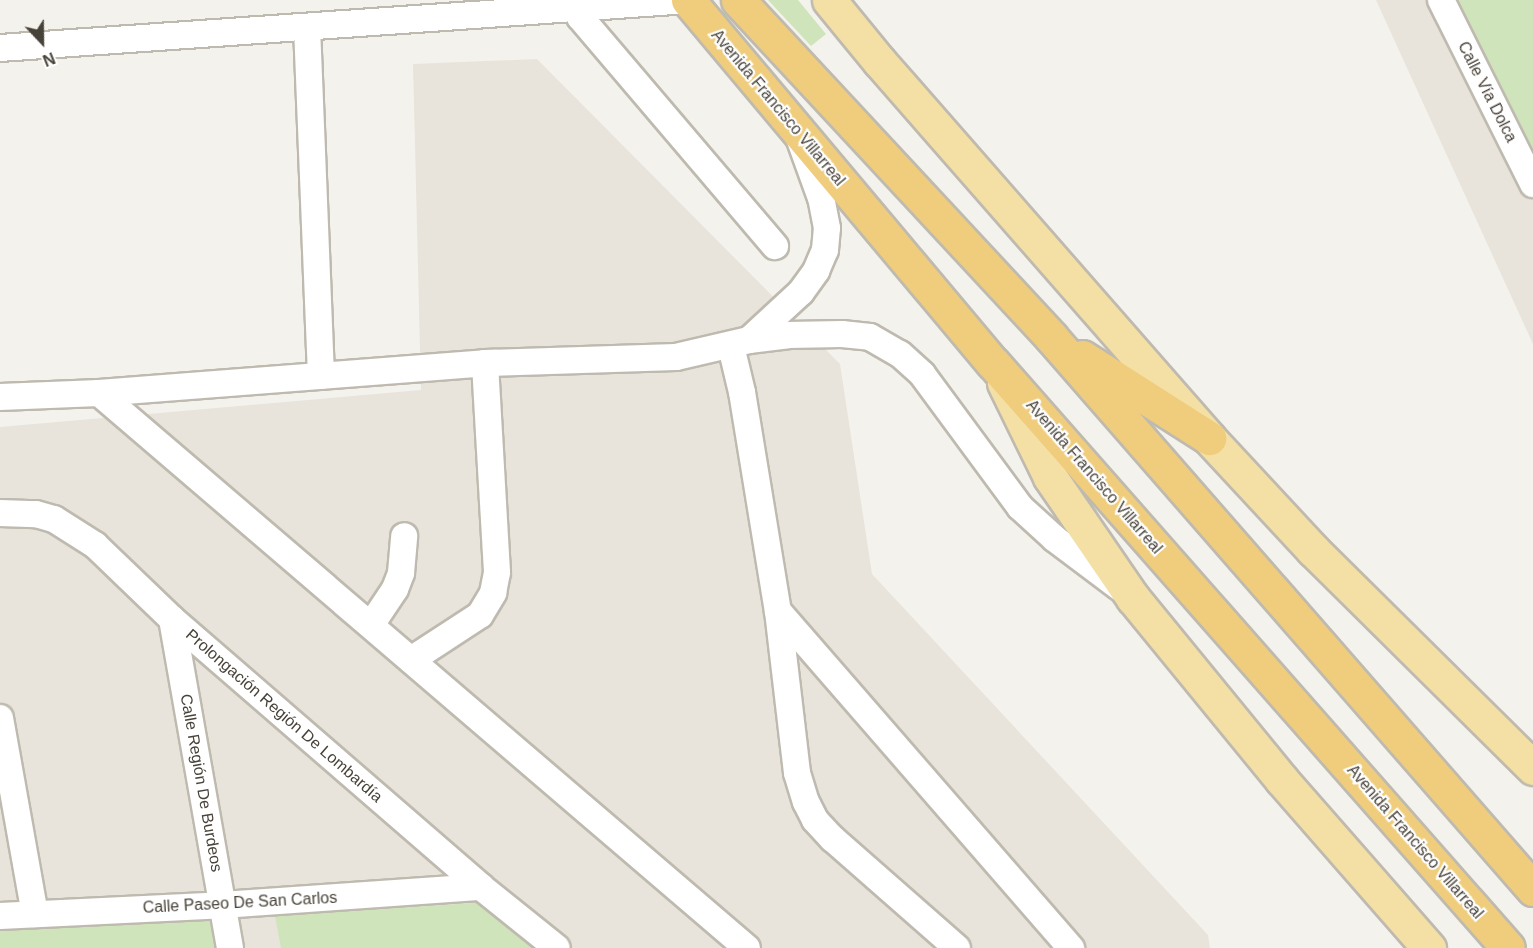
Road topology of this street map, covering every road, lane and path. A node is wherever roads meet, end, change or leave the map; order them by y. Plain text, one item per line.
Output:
1 (688, 0) edge
2 (738, 0) edge
3 (829, 0) edge
4 (1441, 0) edge
5 (576, 8) junction
6 (377, 11) edge
7 (307, 27) junction
8 (0, 48) edge
9 (797, 132) junction
10 (1533, 184) edge
11 (775, 246) dead end
12 (1050, 336) junction
13 (740, 343) junction
14 (485, 363) junction
15 (993, 363) junction
16 (321, 376) junction
17 (99, 393) junction
18 (0, 398) edge
19 (1209, 438) junction
20 (0, 513) edge
21 (404, 536) dead end
22 (1133, 598) junction
23 (778, 611) junction
24 (172, 619) junction
25 (371, 625) junction
26 (411, 660) junction
27 (0, 718) edge
28 (1533, 768) edge
29 (481, 887) junction
30 (1533, 889) edge
31 (222, 905) junction
32 (35, 914) junction
33 (0, 916) edge
34 (230, 948) edge
35 (557, 948) edge
36 (747, 948) edge
37 (957, 948) edge
38 (1071, 948) edge
39 (1429, 948) edge
40 (1508, 948) edge

1 - 5 street
1 - 9 highway, Avenida Francisco Villarreal
2 - 12 highway
3 - 19 main road
4 - 10 street, Calle Vía Dolca
5 - 6 street
5 - 11 street
6 - 7 street
7 - 8 street
7 - 16 street
9 - 13 street
9 - 15 highway, Avenida Francisco Villarreal
12 - 19 highway
12 - 30 highway
13 - 14 street
13 - 22 street
13 - 23 street
14 - 16 street
14 - 26 street
15 - 22 main road
15 - 40 highway, Avenida Francisco Villarreal
16 - 17 street
17 - 18 street
17 - 25 street
19 - 28 main road
20 - 24 street, Prolongación Región De Lombardía
21 - 25 street
22 - 39 main road
23 - 37 street
23 - 38 street
24 - 29 street, Prolongación Región De Lombardía
24 - 31 street, Calle Región De Burdeos
25 - 26 street
26 - 36 street
27 - 32 street
29 - 31 street, Calle Paseo De San Carlos
29 - 35 street, Prolongación Región De Lombardía
31 - 32 street, Calle Paseo De San Carlos
31 - 34 street, Calle Región De Burdeos
32 - 33 street, Calle Paseo De San Carlos

